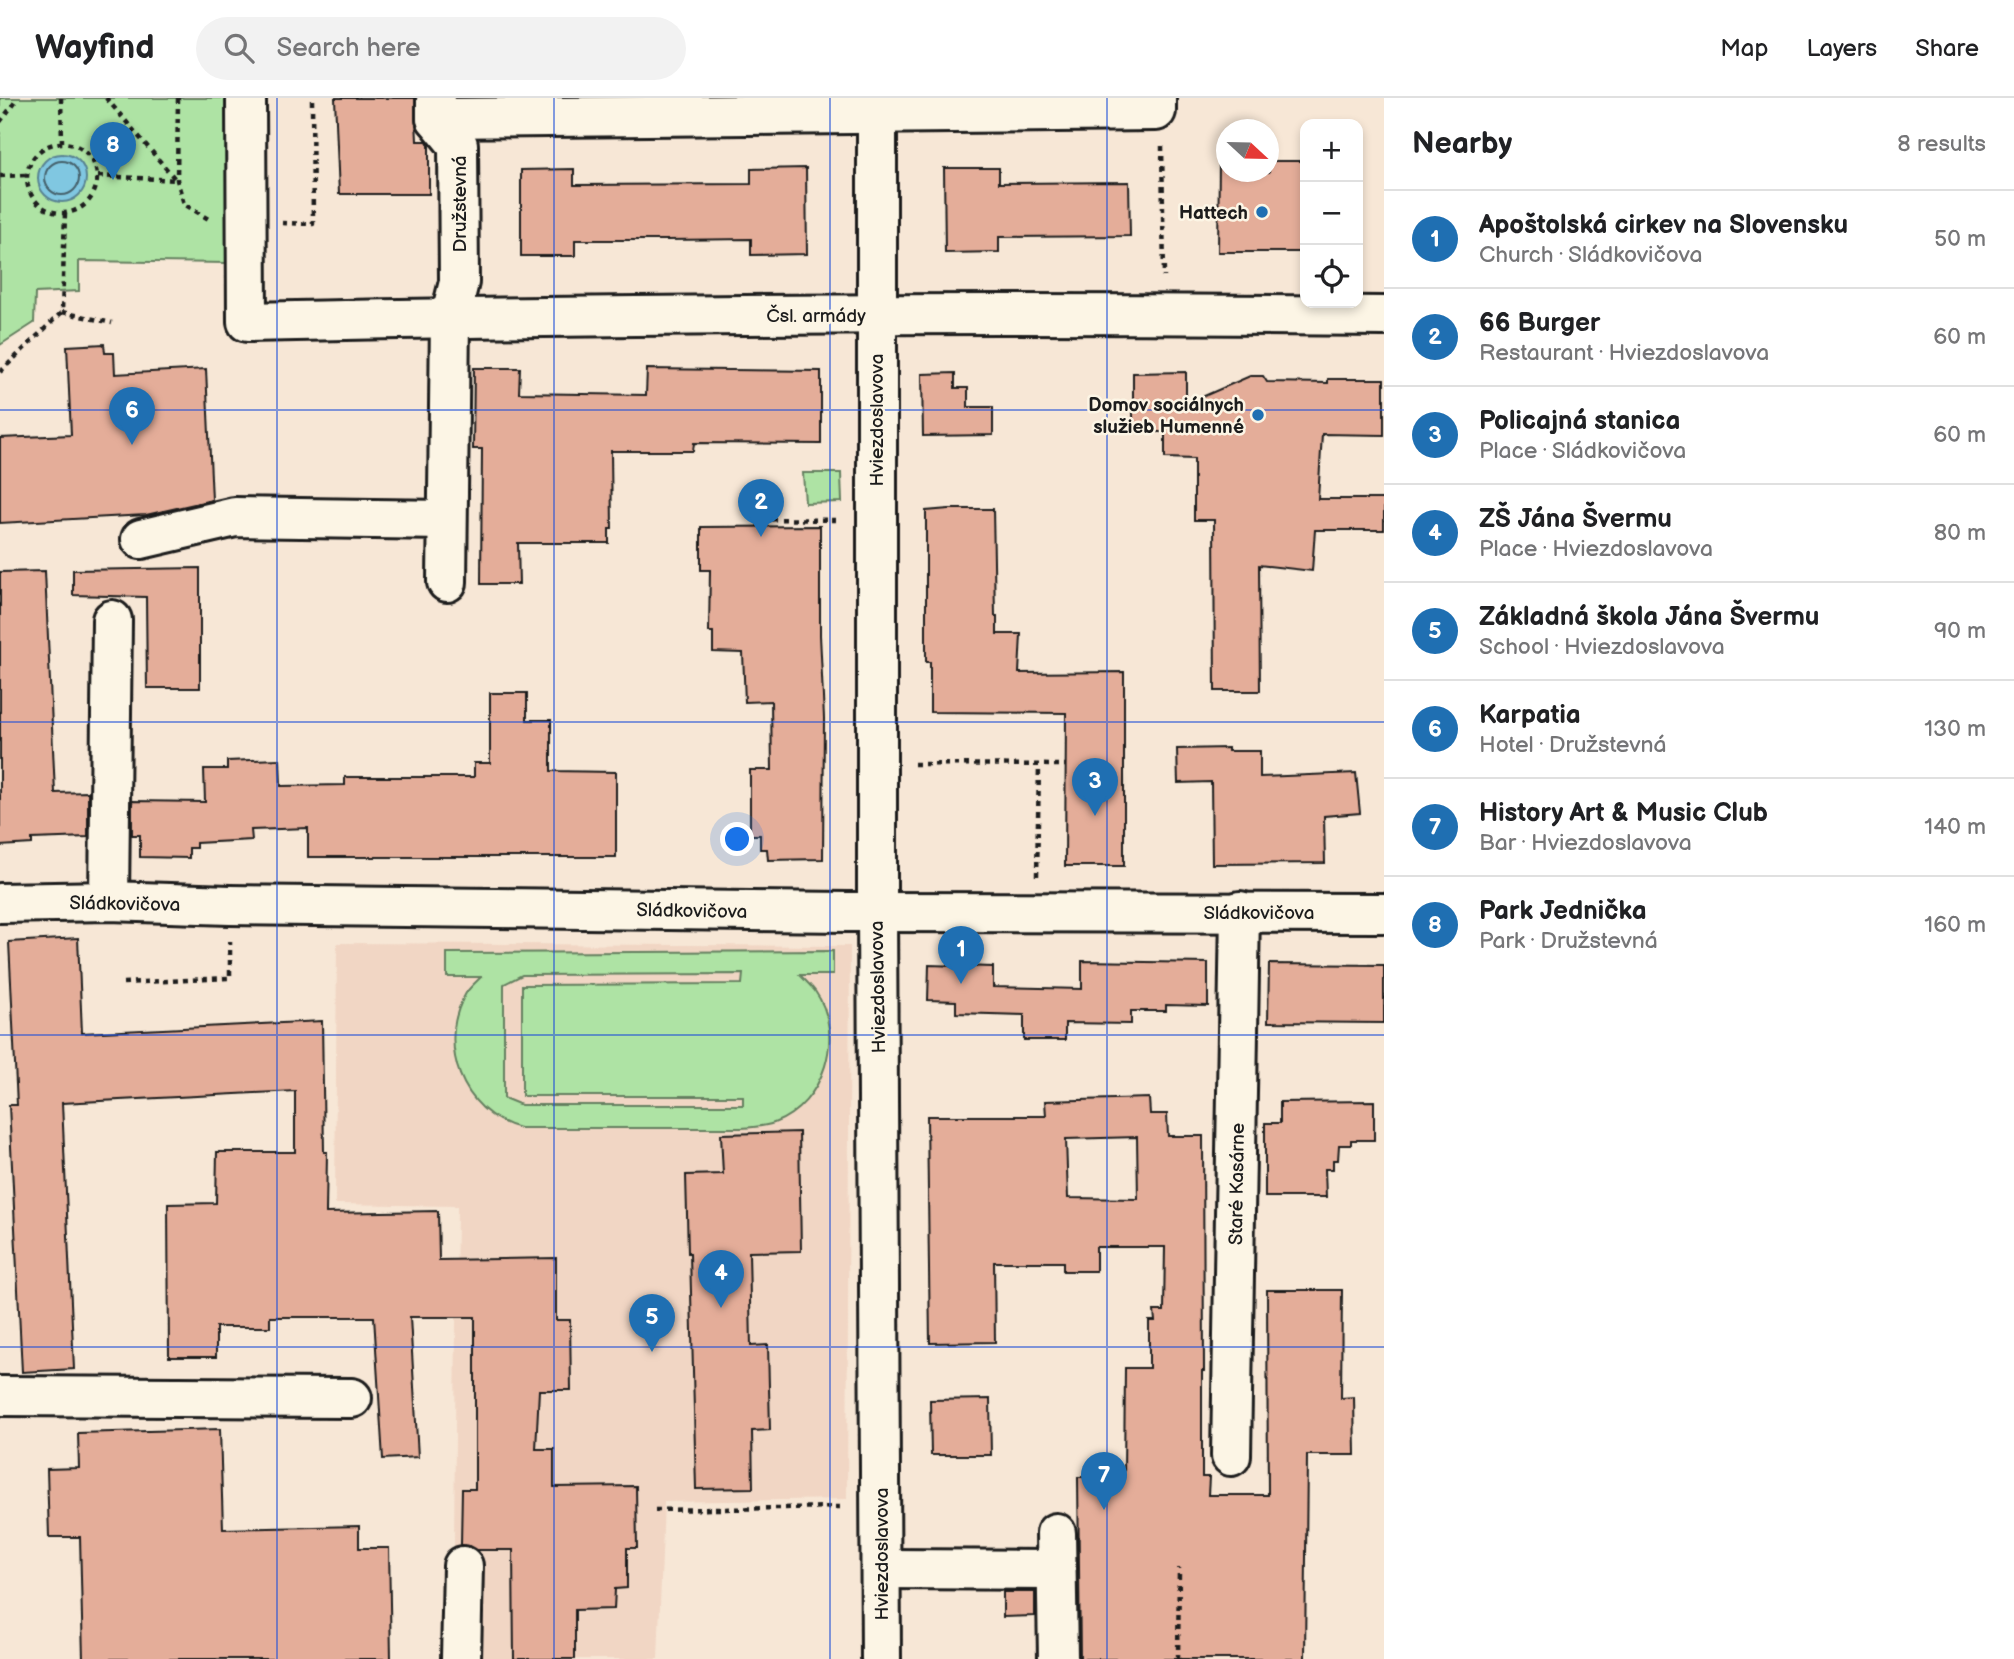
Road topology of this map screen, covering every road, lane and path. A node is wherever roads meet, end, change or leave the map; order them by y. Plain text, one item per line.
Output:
1 (18, 98) edge
2 (61, 98) edge
3 (106, 98) edge
4 (178, 98) edge
5 (246, 98) edge
6 (313, 98) edge
7 (1156, 105) edge
8 (436, 108) edge
9 (877, 114) junction
10 (0, 122) edge
11 (62, 142) junction
12 (27, 175) junction
13 (0, 176) edge
14 (97, 176) junction
15 (177, 180) junction
16 (65, 213) junction
17 (247, 222) junction
18 (62, 312) junction
19 (1164, 313) junction
20 (876, 315) junction
21 (1384, 316) edge
22 (450, 318) junction
23 (112, 323) dead end
24 (0, 372) edge
25 (447, 520) junction
26 (877, 521) junction
27 (760, 527) dead end
28 (141, 539) dead end
29 (447, 582) dead end
30 (112, 620) dead end
31 (878, 763) junction
32 (1039, 765) junction
33 (1066, 765) dead end
34 (109, 901) junction
35 (0, 903) edge
36 (230, 905) junction
37 (1240, 911) junction
38 (877, 912) junction
39 (1037, 912) junction
40 (1384, 913) edge
41 (123, 983) dead end
42 (0, 1396) edge
43 (352, 1398) dead end
44 (1231, 1456) dead end
45 (882, 1506) junction
46 (655, 1510) dead end
47 (463, 1566) dead end
48 (1179, 1568) dead end
49 (881, 1569) junction
50 (461, 1659) edge
51 (881, 1659) edge
52 (1058, 1659) edge
53 (1178, 1659) edge

1 - 10 path
2 - 11 path
3 - 15 path
4 - 15 path
5 - 17 street
6 - 17 path
7 - 9 street
7 - 19 path
8 - 9 street
8 - 22 street, Družstevná
9 - 20 street, Hviezdoslavova
11 - 12 path
11 - 14 path
12 - 13 path
12 - 16 path
14 - 15 path
14 - 16 path
15 - 17 path
16 - 18 path
17 - 22 street, Čsl. armády
18 - 23 path
18 - 24 path
19 - 20 street, Čsl. armády
19 - 21 street, Čsl. armády
20 - 22 street, Čsl. armády
20 - 26 street, Hviezdoslavova
22 - 25 street, Družstevná
25 - 28 street
25 - 29 street, Družstevná
26 - 27 path
26 - 31 street, Hviezdoslavova
30 - 34 street
31 - 32 path
31 - 38 street, Hviezdoslavova
32 - 33 path
32 - 39 path
34 - 35 street, Sládkovičova
34 - 36 street, Sládkovičova
36 - 38 street, Sládkovičova
36 - 41 path
37 - 39 street, Sládkovičova
37 - 40 street, Sládkovičova
37 - 44 street, Staré Kasárne
38 - 39 street, Sládkovičova
38 - 45 street, Hviezdoslavova
42 - 43 street
45 - 46 path
45 - 49 street, Hviezdoslavova
47 - 50 street
48 - 53 path
49 - 51 street, Hviezdoslavova
49 - 52 street

